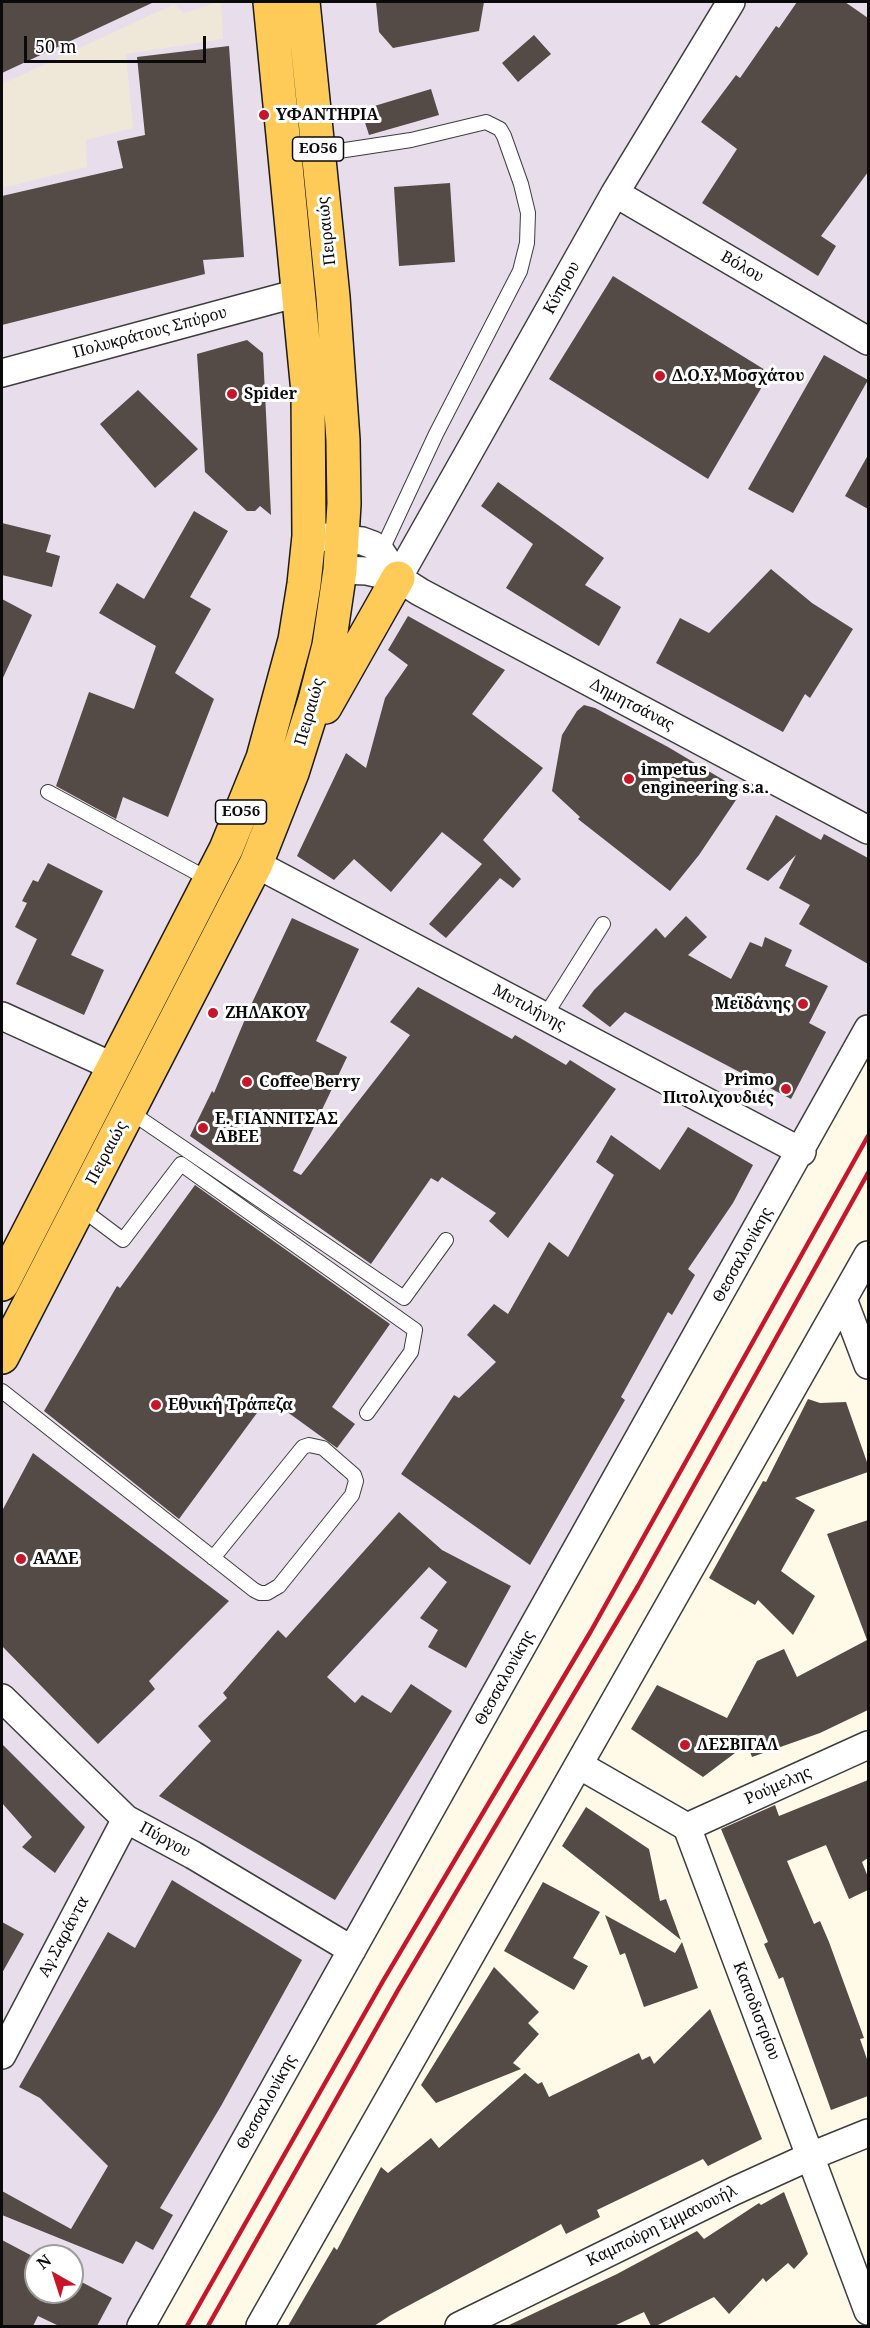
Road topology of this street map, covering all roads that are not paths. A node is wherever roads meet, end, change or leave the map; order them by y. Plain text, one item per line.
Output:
1 (270, 2) edge
2 (303, 2) edge
3 (731, 2) edge
4 (319, 154) junction
5 (615, 193) junction
6 (298, 293) junction
7 (868, 341) edge
8 (2, 373) edge
9 (309, 536) junction
10 (341, 554) junction
11 (389, 565) junction
12 (292, 773) junction
13 (48, 792) dead end
14 (868, 830) edge
15 (256, 864) junction
16 (210, 880) junction
17 (603, 924) dead end
18 (2, 1016) edge
19 (545, 1016) junction
20 (868, 1029) edge
21 (114, 1067) junction
22 (129, 1111) junction
23 (802, 1152) junction
24 (79, 1207) junction
25 (446, 1240) dead end
26 (868, 1255) edge
27 (2, 1284) edge
28 (843, 1299) junction
29 (2, 1357) edge
30 (868, 1365) edge
31 (2, 1391) edge
32 (367, 1413) dead end
33 (213, 1558) junction
34 (2, 1698) edge
35 (868, 1745) edge
36 (579, 1765) junction
37 (126, 1819) junction
38 (687, 1827) junction
39 (352, 1950) junction
40 (2, 2055) edge
41 (868, 2133) edge
42 (811, 2156) junction
43 (868, 2311) edge
44 (141, 2326) edge
45 (260, 2326) edge
46 (459, 2326) edge

1 - 6 main road, Πειραιώς / ΕΟ56
2 - 4 main road, Πειραιώς / ΕΟ56
3 - 5 street, Κύπρου
4 - 10 main road, Πειραιώς / ΕΟ56
4 - 11 lane
5 - 7 street, Βόλου
5 - 11 street, Κύπρου
6 - 8 street, Πολυκράτους Σπύρου
6 - 9 main road, Πειραιώς / ΕΟ56
9 - 10 street, Δημητσάνας
9 - 16 main road, Πειραιώς / ΕΟ56
10 - 11 street, Δημητσάνας
10 - 12 main road, Πειραιώς / ΕΟ56
11 - 12 main road
11 - 14 street, Δημητσάνας
12 - 15 main road, Πειραιώς / ΕΟ56
13 - 16 lane
15 - 19 street, Μυτιλήνης
15 - 22 main road, Πειραιώς / ΕΟ56
16 - 21 main road, Πειραιώς / ΕΟ56
17 - 19 lane
18 - 21 street
19 - 23 street, Μυτιλήνης
20 - 23 street, Θεσσαλονίκης
21 - 27 main road, Πειραιώς / ΕΟ56
22 - 24 main road, Πειραιώς / ΕΟ56
22 - 25 lane
23 - 39 street, Θεσσαλονίκης
24 - 29 main road, Πειραιώς / ΕΟ56
24 - 32 lane
26 - 28 street
28 - 30 street
28 - 36 street
31 - 33 lane
33 - 33 lane
34 - 37 street, Πύργου
35 - 38 street, Ρούμελης
36 - 38 street
36 - 45 street
37 - 39 street, Πύργου
37 - 40 street, Αγ.Σαράντα
38 - 42 street, Καποδιστρίου
39 - 44 street, Θεσσαλονίκης
41 - 42 street, Καμπούρη Εμμανουήλ
42 - 43 street, Καποδιστρίου
42 - 46 street, Καμπούρη Εμμανουήλ

